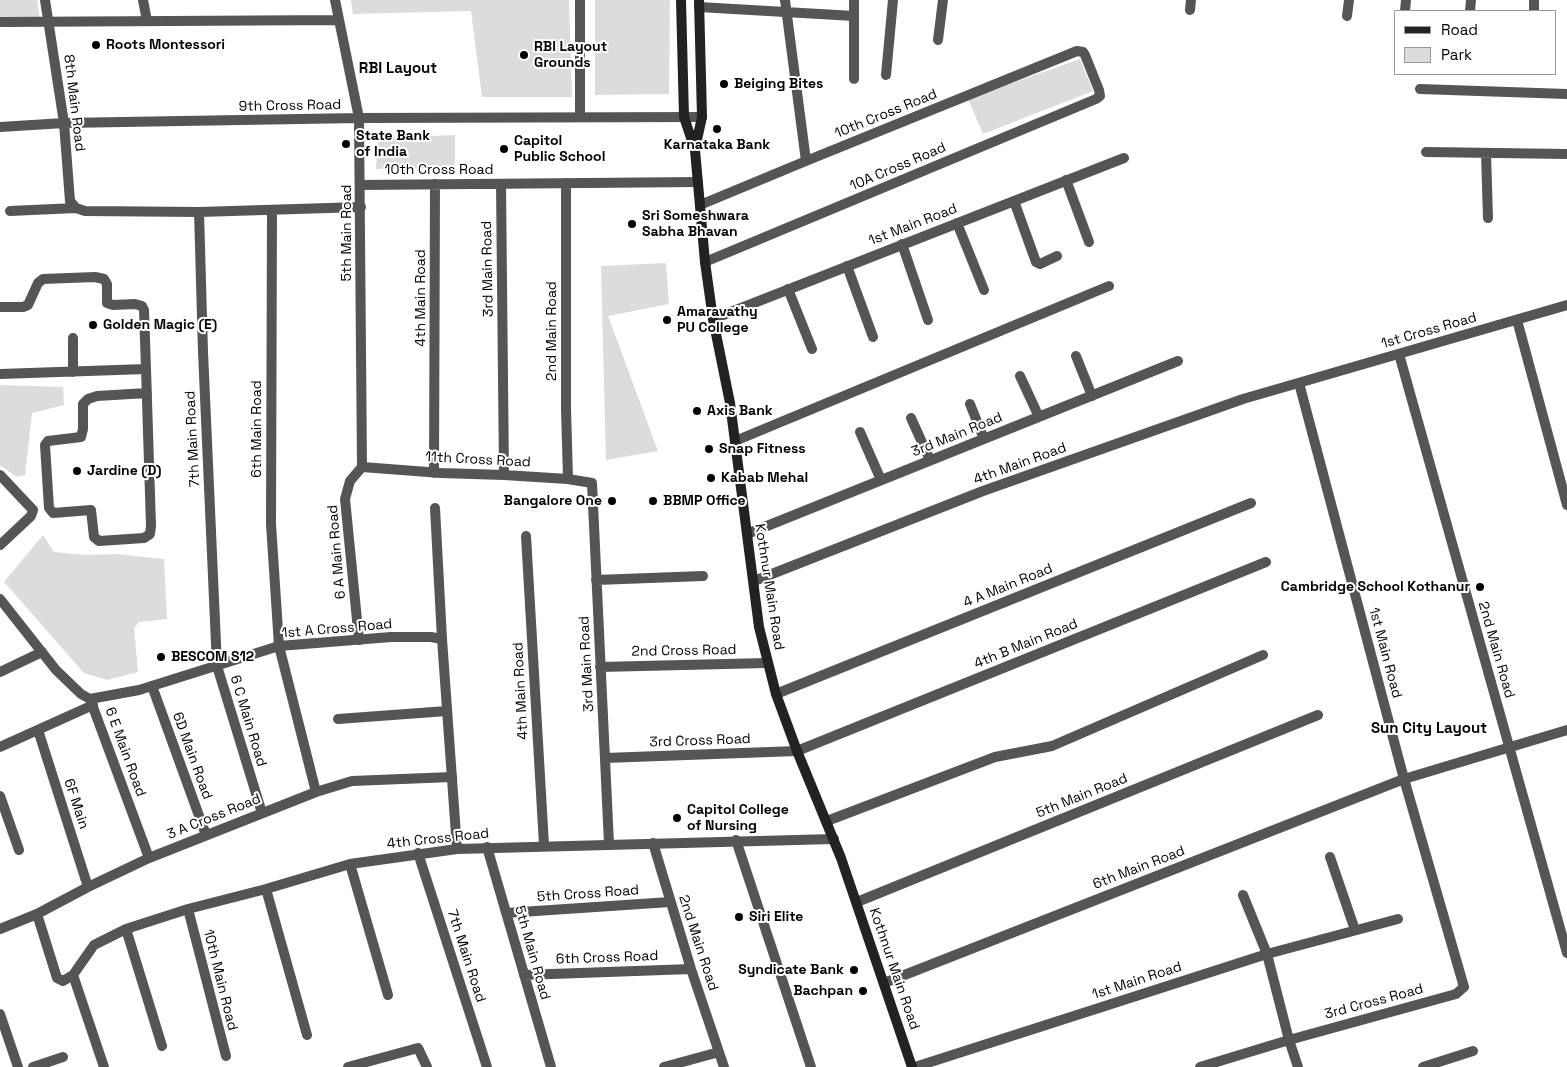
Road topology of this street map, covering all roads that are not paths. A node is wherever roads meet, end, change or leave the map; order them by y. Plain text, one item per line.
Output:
1 (46, 0) edge
2 (143, 0) edge
3 (335, 0) edge
4 (580, 0) edge
5 (680, 0) edge
6 (785, 0) edge
7 (854, 0) edge
8 (893, 0) edge
9 (943, 0) edge
10 (1349, 0) edge
11 (699, 4) edge
12 (786, 12) junction
13 (854, 16) junction
14 (1347, 16) dead end
15 (339, 20) junction
16 (147, 21) junction
17 (0, 22) edge
18 (49, 22) junction
19 (938, 40) dead end
20 (886, 75) dead end
21 (854, 80) dead end
22 (1420, 89) dead end
23 (1567, 94) edge
24 (1100, 96) joint
25 (580, 117) junction
26 (684, 117) junction
27 (702, 117) junction
28 (359, 118) junction
29 (64, 123) junction
30 (0, 127) edge
31 (695, 150) junction
32 (1426, 152) dead end
33 (1486, 153) junction
34 (1567, 154) edge
35 (1124, 158) dead end
36 (806, 161) junction
37 (1066, 180) junction
38 (698, 182) junction
39 (566, 183) junction
40 (435, 184) junction
41 (501, 184) junction
42 (360, 185) junction
43 (1014, 200) junction
44 (700, 206) junction
45 (361, 207) junction
46 (76, 208) junction
47 (272, 210) junction
48 (10, 211) dead end
49 (199, 212) junction
50 (1488, 218) dead end
51 (957, 223) junction
52 (1089, 242) dead end
53 (902, 244) junction
54 (1058, 256) dead end
55 (705, 262) junction
56 (847, 266) junction
57 (1109, 286) dead end
58 (788, 289) junction
59 (984, 290) dead end
60 (1567, 305) edge
61 (0, 307) edge
62 (713, 319) junction
63 (928, 320) dead end
64 (1517, 320) junction
65 (873, 337) dead end
66 (73, 338) dead end
67 (812, 349) dead end
68 (1399, 354) junction
69 (1076, 356) dead end
70 (1178, 362) dead end
71 (146, 369) junction
72 (73, 372) junction
73 (0, 374) edge
74 (1020, 376) dead end
75 (1299, 383) junction
76 (147, 393) junction
77 (1092, 396) junction
78 (970, 404) dead end
79 (1039, 417) junction
80 (911, 418) dead end
81 (860, 432) dead end
82 (984, 439) junction
83 (735, 441) junction
84 (930, 460) junction
85 (362, 467) junction
86 (434, 473) junction
87 (0, 475) edge
88 (504, 475) junction
89 (568, 479) junction
90 (881, 480) junction
91 (592, 483) joint
92 (1251, 503) dead end
93 (1567, 505) edge
94 (435, 508) dead end
95 (747, 534) junction
96 (526, 536) dead end
97 (0, 545) edge
98 (1266, 562) dead end
99 (704, 576) dead end
100 (596, 580) junction
101 (754, 581) junction
102 (0, 598) edge
103 (442, 639) junction
104 (359, 640) junction
105 (279, 646) junction
106 (42, 652) junction
107 (1263, 655) dead end
108 (767, 663) junction
109 (217, 666) junction
110 (600, 667) junction
111 (0, 672) edge
112 (152, 686) junction
113 (776, 694) junction
114 (92, 702) junction
115 (447, 711) junction
116 (1318, 715) dead end
117 (338, 719) dead end
118 (38, 730) junction
119 (1567, 730) edge
120 (0, 747) edge
121 (1510, 747) junction
122 (797, 751) junction
123 (605, 758) junction
124 (452, 777) junction
125 (1404, 779) junction
126 (316, 792) junction
127 (0, 796) edge
128 (262, 813) junction
129 (827, 821) junction
130 (206, 835) junction
131 (834, 839) junction
132 (736, 840) junction
133 (653, 843) junction
134 (610, 844) junction
135 (544, 845) junction
136 (487, 847) junction
137 (457, 849) junction
138 (19, 850) dead end
139 (418, 853) junction
140 (1330, 857) dead end
141 (149, 858) junction
142 (350, 864) junction
143 (88, 887) junction
144 (266, 889) junction
145 (1243, 895) dead end
146 (670, 902) junction
147 (857, 902) junction
148 (188, 909) junction
149 (506, 913) junction
150 (37, 914) junction
151 (1398, 919) dead end
152 (0, 929) edge
153 (126, 929) junction
154 (1354, 930) junction
155 (1567, 953) edge
156 (1267, 954) junction
157 (692, 969) junction
158 (73, 975) junction
159 (524, 975) junction
160 (884, 983) junction
161 (1464, 987) joint
162 (388, 995) dead end
163 (0, 1014) edge
164 (306, 1035) dead end
165 (1289, 1040) junction
166 (162, 1046) dead end
167 (1473, 1051) dead end
168 (719, 1052) junction
169 (226, 1056) dead end
170 (63, 1057) dead end
171 (18, 1067) edge
172 (33, 1067) edge
173 (104, 1067) edge
174 (348, 1067) edge
175 (427, 1067) edge
176 (487, 1067) edge
177 (551, 1067) edge
178 (664, 1067) edge
179 (724, 1067) edge
180 (811, 1067) edge
181 (913, 1067) edge
182 (1200, 1067) edge
183 (1298, 1067) edge
184 (1422, 1067) edge

1 - 18 street, 8th Main Road
2 - 16 street
3 - 15 street, 5th Main Road
4 - 25 street
5 - 26 main road, Kothnur Main Road
6 - 12 street
7 - 13 street
8 - 20 street
9 - 19 street
10 - 14 street
11 - 12 street
11 - 27 main road, Kothnur Main Road
12 - 13 street
12 - 36 street
13 - 21 street
15 - 16 street
15 - 28 street, 5th Main Road
16 - 18 street
17 - 18 street
18 - 29 street, 8th Main Road
22 - 23 street
24 - 36 street, 10th Cross Road
24 - 55 street, 10A Cross Road
25 - 26 street, 9th Cross Road
25 - 28 street, 9th Cross Road
26 - 27 street, 9th Cross Road
26 - 31 main road, Kothnur Main Road
27 - 31 main road, Kothnur Main Road
28 - 29 street, 9th Cross Road
28 - 42 street, 5th Main Road
29 - 30 street, 9th Cross Road
29 - 46 street, 8th Main Road
31 - 38 main road, Kothnur Main Road
32 - 33 street
33 - 34 street
33 - 50 street
35 - 37 street, 1st Main Road
36 - 44 street, 10th Cross Road
37 - 43 street, 1st Main Road
37 - 52 street
38 - 39 street, 10th Cross Road
38 - 44 main road, Kothnur Main Road
39 - 41 street, 10th Cross Road
39 - 89 street, 2nd Main Road
40 - 41 street, 10th Cross Road
40 - 42 street, 10th Cross Road
40 - 86 street, 4th Main Road
41 - 88 street, 3rd Main Road
42 - 45 street, 5th Main Road
43 - 51 street, 1st Main Road
43 - 54 street
44 - 55 main road, Kothnur Main Road
45 - 47 street
45 - 85 street, 5th Main Road
46 - 48 street
46 - 49 street
47 - 49 street
47 - 105 street, 6th Main Road
49 - 109 street, 7th Main Road
51 - 53 street, 1st Main Road
51 - 59 street
53 - 56 street, 1st Main Road
53 - 63 street
55 - 62 main road, Kothnur Main Road
56 - 58 street, 1st Main Road
56 - 65 street
57 - 83 street
58 - 62 street, 1st Main Road
58 - 67 street
60 - 64 street, 1st Cross Road
61 - 71 street
62 - 83 main road, Kothnur Main Road
64 - 68 street, 1st Cross Road
64 - 93 street
66 - 72 street
68 - 75 street, 1st Cross Road
68 - 121 street, 2nd Main Road
69 - 77 street
70 - 77 street, 3rd Main Road
71 - 72 street
71 - 76 street
72 - 73 street
74 - 79 street
75 - 101 street, 4th Main Road
75 - 125 street, 1st Main Road
76 - 76 street
77 - 79 street, 3rd Main Road
78 - 82 street
79 - 82 street, 3rd Main Road
80 - 84 street
81 - 90 street
82 - 84 street, 3rd Main Road
83 - 95 main road, Kothnur Main Road
84 - 90 street, 3rd Main Road
85 - 86 street, 11th Cross Road
85 - 104 street, 6 A Main Road
86 - 88 street, 11th Cross Road
87 - 97 street
88 - 89 street, 11th Cross Road
89 - 91 street, 11th Cross Road
90 - 95 street, 3rd Main Road
91 - 100 street, 3rd Main Road
92 - 113 street, 4 A Main Road
94 - 103 street
95 - 101 main road, Kothnur Main Road
96 - 135 street, 4th Main Road
98 - 122 street, 4th B Main Road
99 - 100 street
100 - 110 street, 3rd Main Road
101 - 108 main road, Kothnur Main Road
102 - 106 street, 6 E Main Road
103 - 104 street, 1st A Cross Road
103 - 115 street
104 - 105 street, 1st A Cross Road
105 - 109 street, 1st A Cross Road
105 - 126 street, 6th Main Road
106 - 111 street
106 - 114 street, 6 E Main Road
107 - 129 street
108 - 110 street, 2nd Cross Road
108 - 113 main road, Kothnur Main Road
109 - 112 street, 1st A Cross Road
109 - 128 street, 6 C Main Road
110 - 123 street, 3rd Main Road
112 - 114 street, 1st A Cross Road
112 - 130 street, 6D Main Road
113 - 122 main road, Kothnur Main Road
114 - 118 street, 1st A Cross Road
114 - 141 street, 6 E Main Road
115 - 117 street
115 - 124 street
116 - 147 street, 5th Main Road
118 - 120 street, 1st A Cross Road
118 - 143 street, 6F Main
119 - 121 street
121 - 125 street
121 - 155 street, 2nd Main Road
122 - 123 street, 3rd Cross Road
122 - 129 main road, Kothnur Main Road
123 - 134 street, 3rd Main Road
124 - 126 street, 3 A Cross Road
124 - 137 street
125 - 160 street, 6th Main Road
125 - 161 street, 1st Main Road
126 - 128 street, 3 A Cross Road
127 - 138 street
128 - 130 street, 3 A Cross Road
129 - 131 main road, Kothnur Main Road
130 - 141 street, 3 A Cross Road
131 - 132 street, 4th Cross Road
131 - 147 main road, Kothnur Main Road
132 - 133 street, 4th Cross Road
132 - 180 street
133 - 134 street, 4th Cross Road
133 - 146 street, 2nd Main Road
134 - 135 street, 4th Cross Road
135 - 136 street, 4th Cross Road
136 - 137 street, 4th Cross Road
136 - 149 street, 5th Main Road
137 - 139 street, 4th Cross Road
139 - 142 street, 4th Cross Road
139 - 176 street, 7th Main Road
140 - 154 street
141 - 143 street, 3 A Cross Road
142 - 144 street, 4th Cross Road
142 - 162 street
143 - 150 street, 3 A Cross Road
144 - 148 street, 4th Cross Road
144 - 164 street
145 - 156 street
146 - 149 street, 5th Cross Road
146 - 157 street, 2nd Main Road
147 - 160 main road, Kothnur Main Road
148 - 153 street, 4th Cross Road
148 - 169 street, 10th Main Road
149 - 159 street, 5th Main Road
150 - 152 street, 3 A Cross Road
150 - 158 street
151 - 154 street, 1st Main Road
153 - 158 street, 4th Cross Road
153 - 166 street
154 - 156 street, 1st Main Road
156 - 165 street
156 - 181 street, 1st Main Road
157 - 159 street, 6th Cross Road
157 - 168 street, 2nd Main Road
158 - 173 street
159 - 177 street, 5th Main Road
160 - 181 main road, Kothnur Main Road
161 - 165 street, 3rd Cross Road
163 - 171 street
165 - 182 street
165 - 183 street
167 - 184 street
168 - 178 street
168 - 179 street
170 - 172 street
174 - 175 street

